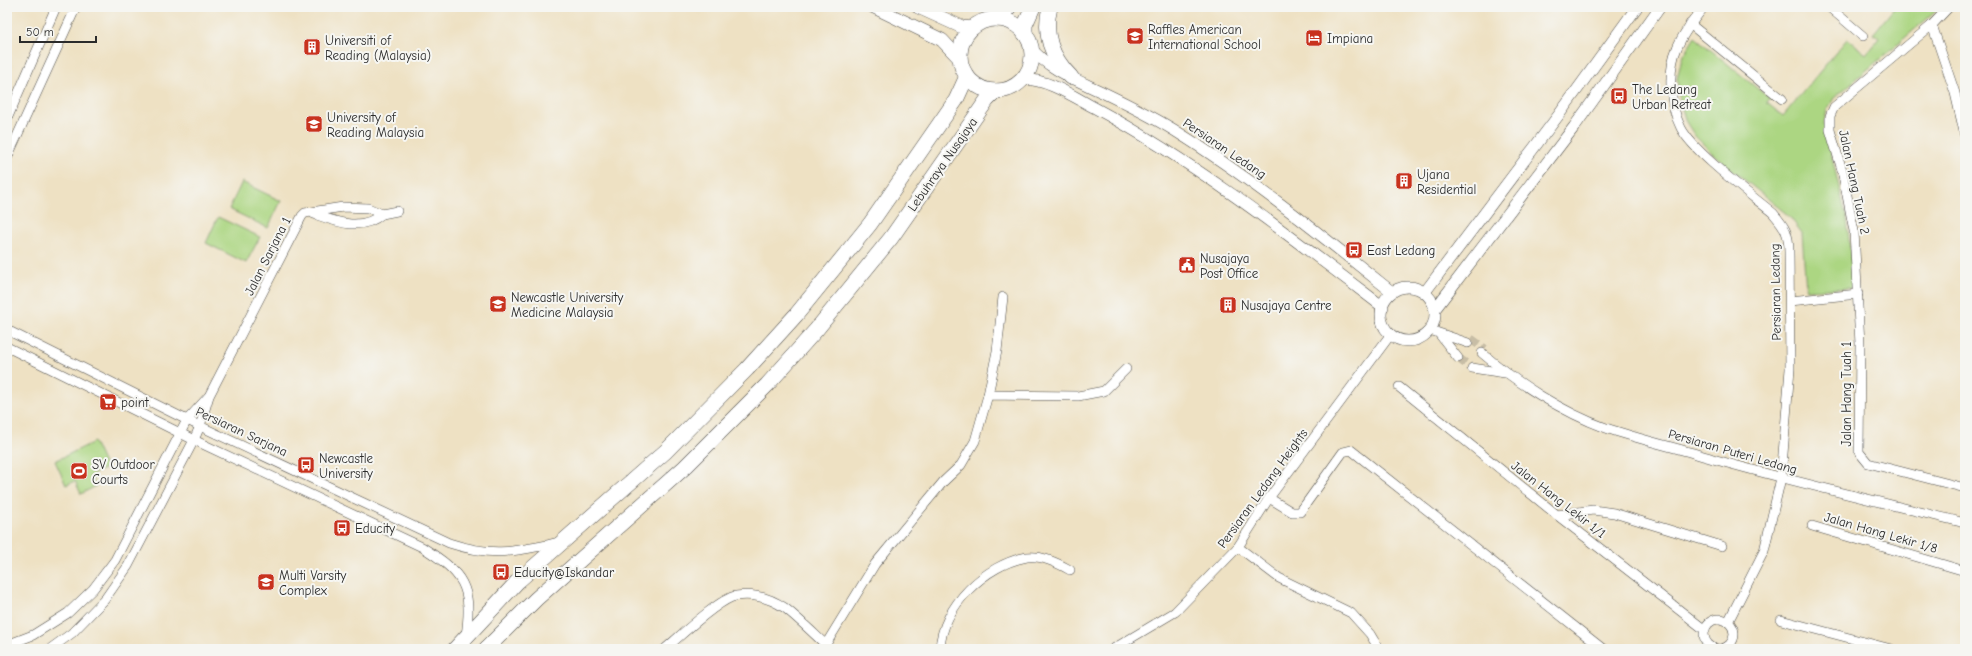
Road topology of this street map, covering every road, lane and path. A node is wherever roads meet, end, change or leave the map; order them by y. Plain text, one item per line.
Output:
1 (56, 7) edge
2 (76, 7) edge
3 (874, 7) edge
4 (918, 7) edge
5 (1009, 7) edge
6 (1033, 7) edge
7 (1050, 7) edge
8 (1637, 7) edge
9 (1660, 7) edge
10 (1704, 7) edge
11 (1828, 7) edge
12 (1949, 7) edge
13 (997, 19) junction
14 (1690, 24) junction
15 (1932, 25) junction
16 (972, 28) junction
17 (1864, 36) dead end
18 (1028, 41) junction
19 (960, 59) junction
20 (967, 76) junction
21 (1071, 77) junction
22 (1022, 79) junction
23 (996, 91) junction
24 (1782, 99) dead end
25 (7, 119) edge
26 (1965, 136) edge
27 (7, 158) edge
28 (397, 211) dead end
29 (310, 212) junction
30 (382, 214) junction
31 (1392, 292) junction
32 (1425, 292) junction
33 (1858, 294) junction
34 (1003, 297) dead end
35 (1790, 301) junction
36 (1383, 307) junction
37 (1434, 309) junction
38 (7, 330) edge
39 (1430, 330) junction
40 (1391, 334) junction
41 (1440, 335) junction
42 (1469, 341) tunnel mouth
43 (7, 346) edge
44 (1484, 351) tunnel mouth
45 (1459, 356) tunnel mouth
46 (1474, 366) tunnel mouth
47 (1126, 369) dead end
48 (1506, 374) junction
49 (1399, 387) dead end
50 (988, 395) junction
51 (209, 396) junction
52 (187, 420) junction
53 (200, 426) junction
54 (181, 433) junction
55 (194, 440) junction
56 (1781, 478) junction
57 (1965, 488) edge
58 (1269, 498) junction
59 (1557, 515) junction
60 (1965, 523) edge
61 (1812, 526) dead end
62 (563, 541) junction
63 (1722, 546) dead end
64 (1238, 547) junction
65 (1070, 570) dead end
66 (1965, 570) edge
67 (1781, 620) dead end
68 (1728, 622) junction
69 (1705, 630) junction
70 (465, 637) junction
71 (7, 644) edge
72 (825, 647) edge
73 (1728, 648) edge
74 (50, 649) edge
75 (455, 649) edge
76 (486, 649) edge
77 (665, 649) edge
78 (940, 649) edge
79 (1113, 649) edge
80 (1379, 649) edge
81 (1604, 649) edge
82 (1889, 649) edge

1 - 25 street
2 - 27 street
3 - 19 main road
4 - 16 main road
5 - 13 highway
6 - 18 highway
7 - 21 highway
8 - 32 street
9 - 37 street
10 - 14 street, Persiaran Ledang
11 - 17 street
12 - 15 street, Jalan Hang Tuah 2
13 - 16 highway
13 - 18 highway
14 - 24 street
14 - 35 street, Persiaran Ledang
15 - 26 street
15 - 33 street, Jalan Hang Tuah 2
16 - 19 highway
18 - 21 street, Persiaran Ledang
18 - 22 highway
19 - 20 highway
20 - 23 highway
20 - 62 highway
21 - 31 street, Persiaran Ledang
22 - 23 highway
22 - 36 street
23 - 76 highway, Lebuhraya Nusajaya
28 - 30 street
29 - 30 street, Jalan Sarjana 1
29 - 30 street
29 - 51 street, Jalan Sarjana 1
31 - 32 street
31 - 36 street
32 - 37 street
33 - 35 street
33 - 57 street, Jalan Hang Tuah 1
34 - 50 street
35 - 56 street, Persiaran Ledang
36 - 40 street
37 - 39 street
38 - 52 street, Persiaran Sarjana
39 - 40 street
39 - 41 street
40 - 58 street, Persiaran Ledang Heights
41 - 42 street
41 - 45 street
43 - 54 street
44 - 48 street
46 - 48 street
47 - 50 street
48 - 56 street, Persiaran Puteri Ledang
49 - 59 street, Jalan Hang Lekir 1/1
50 - 72 street
51 - 52 street
51 - 53 street
52 - 53 street, Persiaran Sarjana
52 - 54 street
53 - 55 street
53 - 62 street, Persiaran Sarjana
54 - 55 street
54 - 71 street
55 - 70 street
55 - 74 street
56 - 60 street, Persiaran Puteri Ledang
56 - 68 street, Persiaran Ledang
58 - 64 street, Persiaran Ledang Heights
58 - 81 street
59 - 63 street
59 - 69 street, Jalan Hang Lekir 1/1
61 - 66 street, Jalan Hang Lekir 1/8
62 - 70 highway
64 - 79 street, Persiaran Ledang Heights
64 - 80 street
65 - 78 street
67 - 82 street
68 - 69 street
68 - 73 street
69 - 73 street
70 - 75 highway
72 - 77 street

